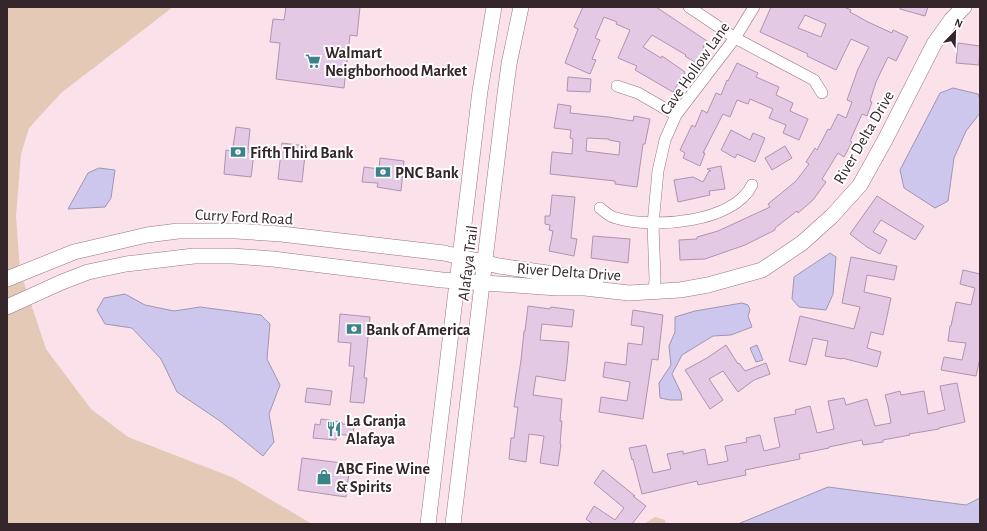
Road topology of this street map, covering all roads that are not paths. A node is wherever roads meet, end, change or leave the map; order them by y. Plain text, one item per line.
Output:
1 (494, 7) edge
2 (521, 7) edge
3 (689, 7) edge
4 (754, 7) edge
5 (964, 7) edge
6 (735, 38) junction
7 (617, 86) dead end
8 (822, 93) dead end
9 (676, 116) junction
10 (752, 185) dead end
11 (600, 208) dead end
12 (653, 224) junction
13 (460, 257) junction
14 (485, 263) junction
15 (7, 279) edge
16 (456, 281) junction
17 (483, 283) junction
18 (654, 291) junction
19 (7, 307) edge
20 (428, 524) edge
21 (453, 524) edge

1 - 13 street, Alafaya Trail
2 - 14 street, Alafaya Trail
3 - 6 street
4 - 6 street, Cave Hollow Lane
5 - 18 street, River Delta Drive
6 - 8 street
6 - 9 street, Cave Hollow Lane
7 - 9 street
9 - 12 street, Cave Hollow Lane
10 - 12 street
11 - 12 street
12 - 18 street, Cave Hollow Lane
13 - 14 street, Curry Ford Road
13 - 15 street, Curry Ford Road
13 - 16 street, Alafaya Trail
14 - 17 street, Alafaya Trail
14 - 18 street, River Delta Drive
16 - 17 street
16 - 19 street
16 - 20 street, Alafaya Trail
17 - 18 street, River Delta Drive
17 - 21 street, Alafaya Trail

